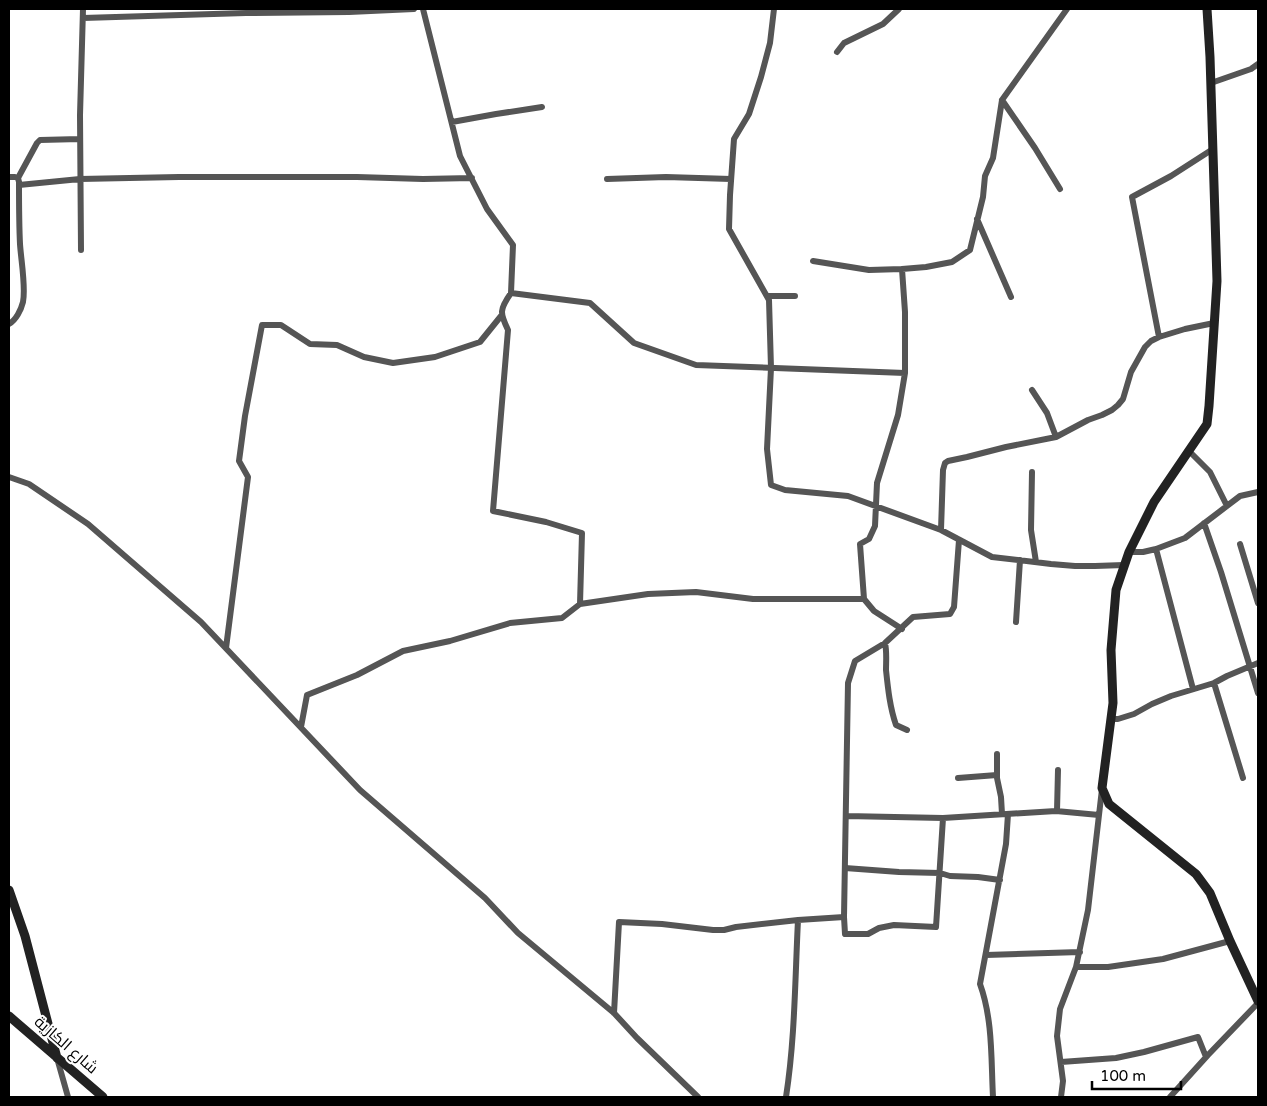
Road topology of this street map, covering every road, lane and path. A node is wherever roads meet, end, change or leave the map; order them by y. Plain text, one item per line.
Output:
1 (83, 9) edge
2 (414, 9) edge
3 (424, 9) edge
4 (774, 9) edge
5 (899, 9) edge
6 (1068, 9) edge
7 (1207, 9) edge
8 (83, 18) junction
9 (837, 52) dead end
10 (1258, 64) edge
11 (1211, 82) junction
12 (1002, 100) junction
13 (542, 107) dead end
14 (452, 122) junction
15 (80, 139) junction
16 (1213, 149) junction
17 (9, 177) edge
18 (472, 178) junction
19 (607, 179) dead end
20 (731, 179) junction
21 (80, 180) junction
22 (18, 182) junction
23 (1060, 189) dead end
24 (977, 219) junction
25 (81, 250) dead end
26 (813, 261) dead end
27 (902, 269) junction
28 (511, 293) junction
29 (767, 296) junction
30 (795, 296) dead end
31 (1011, 298) dead end
32 (501, 316) junction
33 (1214, 323) junction
34 (9, 324) edge
35 (1159, 337) junction
36 (771, 368) junction
37 (905, 373) junction
38 (1032, 390) dead end
39 (1056, 437) junction
40 (1189, 450) junction
41 (1032, 472) dead end
42 (9, 477) edge
43 (1258, 492) edge
44 (1227, 506) junction
45 (876, 507) junction
46 (1204, 523) junction
47 (941, 530) junction
48 (959, 540) junction
49 (1240, 544) dead end
50 (1156, 549) junction
51 (1129, 552) junction
52 (1020, 560) junction
53 (1036, 562) junction
54 (1124, 565) junction
55 (864, 599) junction
56 (1258, 603) edge
57 (580, 604) junction
58 (1016, 622) dead end
59 (902, 629) junction
60 (885, 643) junction
61 (226, 648) junction
62 (1258, 664) edge
63 (1249, 666) junction
64 (1214, 683) junction
65 (1193, 689) junction
66 (1258, 693) edge
67 (1111, 719) junction
68 (301, 727) junction
69 (907, 730) dead end
70 (997, 754) dead end
71 (1058, 770) dead end
72 (996, 775) junction
73 (958, 778) dead end
74 (1243, 778) dead end
75 (1102, 788) junction
76 (1057, 811) junction
77 (1005, 814) junction
78 (1099, 815) junction
79 (846, 816) junction
80 (943, 818) junction
81 (845, 868) junction
82 (940, 873) junction
83 (1000, 880) junction
84 (9, 890) edge
85 (844, 917) junction
86 (798, 920) junction
87 (1230, 941) junction
88 (1080, 952) junction
89 (986, 955) junction
90 (1076, 967) junction
91 (1258, 1002) edge
92 (614, 1013) junction
93 (9, 1016) edge
94 (1206, 1057) junction
95 (57, 1058) junction
96 (1061, 1062) junction
97 (68, 1097) edge
98 (103, 1097) edge
99 (698, 1097) edge
100 (786, 1097) edge
101 (993, 1097) edge
102 (1060, 1097) edge
103 (1170, 1097) edge

1 - 8 street
2 - 8 street
3 - 14 street
4 - 20 street
5 - 9 street
6 - 12 street
7 - 11 street
8 - 15 street
10 - 11 street
11 - 16 street
12 - 23 street
12 - 24 street
13 - 14 street
14 - 18 street
15 - 21 street
15 - 22 street
16 - 33 street
16 - 35 street
17 - 22 street
18 - 21 street
18 - 28 street
19 - 20 street
20 - 29 street
21 - 22 street
21 - 25 street
22 - 34 street
24 - 27 street
24 - 31 street
26 - 27 street
27 - 37 street
28 - 32 street
28 - 36 street
29 - 30 street
29 - 36 street
32 - 57 street
32 - 61 street
33 - 35 street
33 - 40 street
35 - 39 street
36 - 37 street
36 - 45 street
37 - 45 street
38 - 39 street
39 - 47 street
40 - 44 street
40 - 51 street
41 - 53 street
42 - 61 street
43 - 44 street
44 - 46 street
45 - 47 street
45 - 55 street
46 - 50 street
46 - 63 street
47 - 48 street
48 - 52 street
48 - 59 street
49 - 56 street
50 - 51 street
50 - 65 street
51 - 54 street
52 - 53 street
52 - 58 street
53 - 54 street
54 - 67 street
55 - 57 street
55 - 59 street
57 - 68 street
59 - 60 street
60 - 69 street
60 - 79 street
61 - 68 street
62 - 63 street
63 - 64 street
63 - 66 street
64 - 65 street
64 - 74 street
65 - 67 street
67 - 75 street
68 - 92 street
70 - 72 street
71 - 76 street
72 - 73 street
72 - 77 street
75 - 78 street
75 - 87 street
76 - 77 street
76 - 78 street
77 - 80 street
77 - 83 street
78 - 88 street
79 - 80 street
79 - 81 street
80 - 82 street
81 - 82 street
81 - 85 street
82 - 83 street
82 - 85 street
83 - 89 street
84 - 95 street
85 - 86 street
86 - 92 street
86 - 100 street
87 - 90 street
87 - 91 street
88 - 89 street
88 - 90 street
89 - 101 street
90 - 96 street
91 - 94 street
92 - 99 street
93 - 95 street, شارع الكازية
94 - 96 street
94 - 103 street
95 - 97 street
95 - 98 street, شارع الكازية
96 - 102 street

